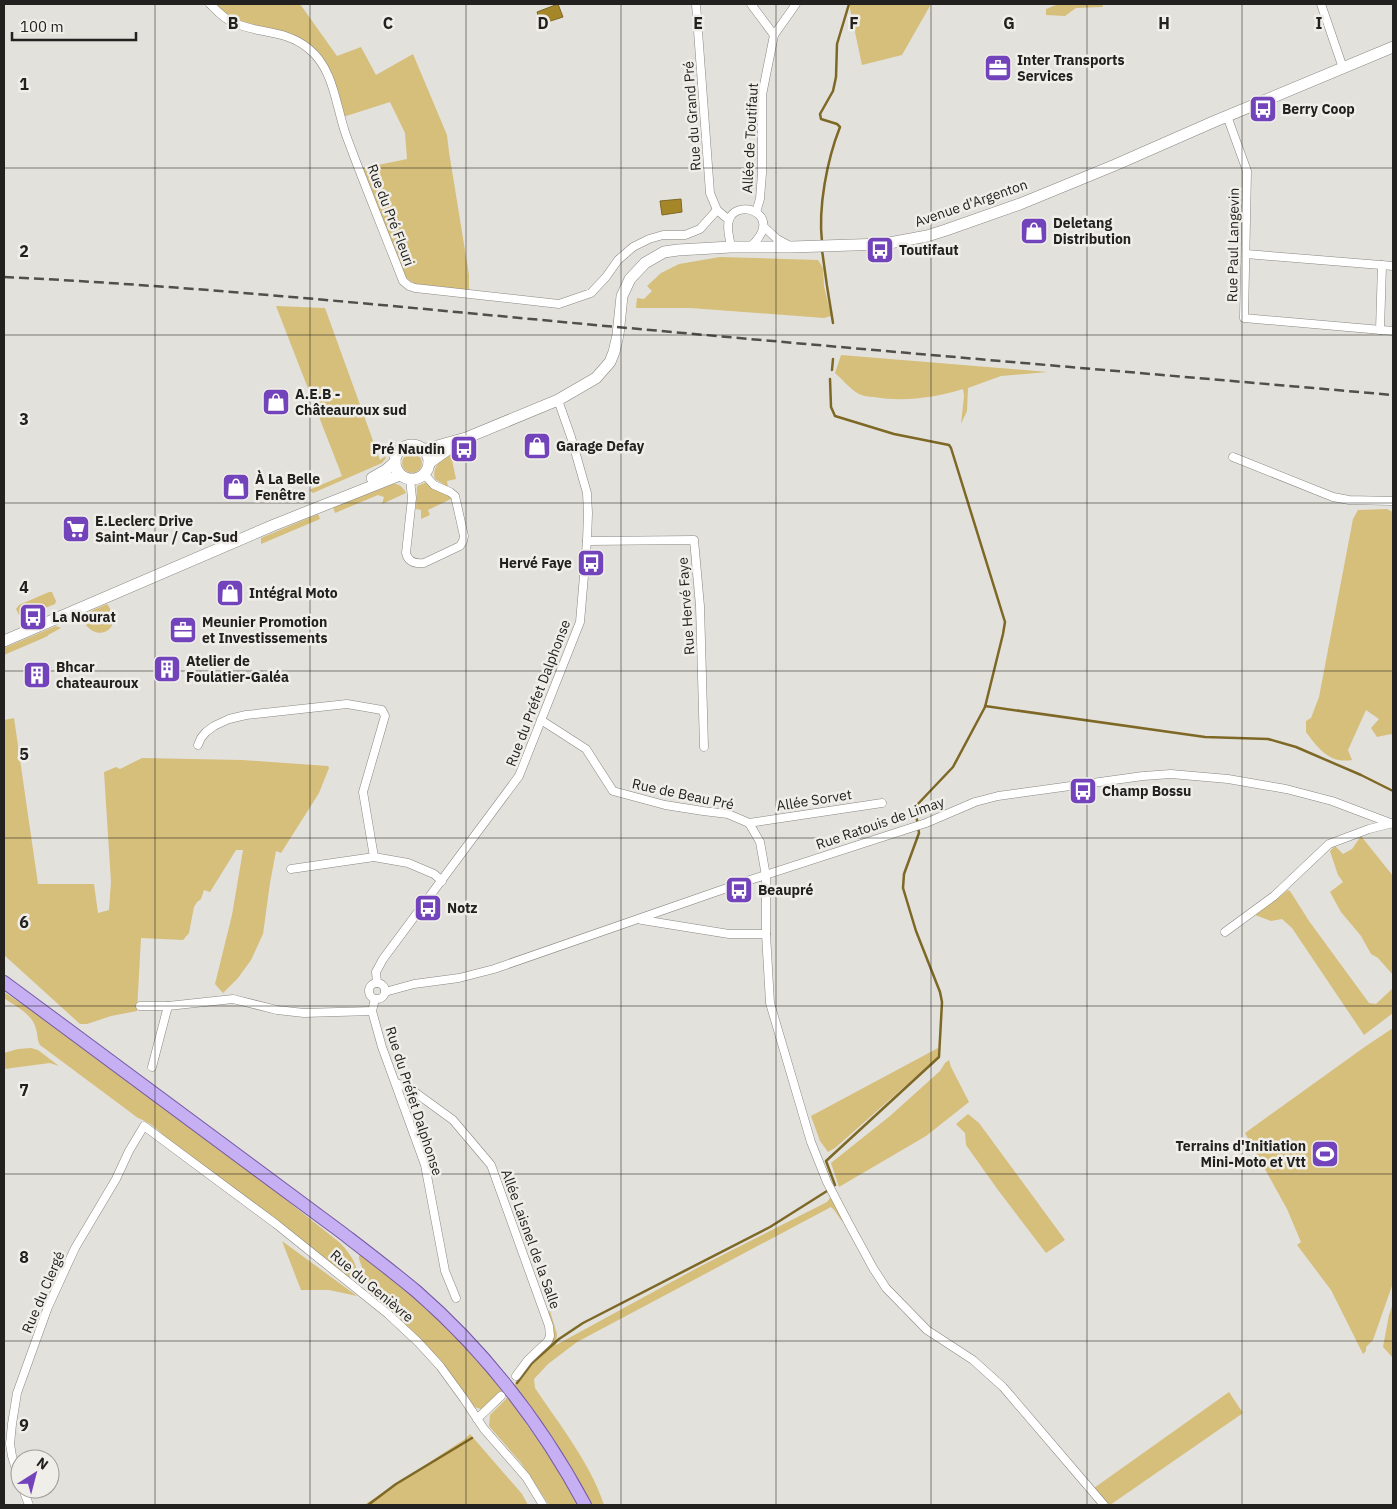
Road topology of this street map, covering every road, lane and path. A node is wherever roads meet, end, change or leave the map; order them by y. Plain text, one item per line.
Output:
1 (210, 4) edge
2 (696, 4) edge
3 (751, 4) edge
4 (796, 4) edge
5 (1321, 4) edge
6 (774, 35) junction
7 (1393, 47) edge
8 (1343, 68) junction
9 (1227, 116) junction
10 (717, 210) junction
11 (756, 212) junction
12 (729, 220) junction
13 (764, 226) junction
14 (750, 247) junction
15 (791, 247) junction
16 (731, 248) junction
17 (1246, 254) junction
18 (1382, 265) junction
19 (1393, 266) edge
20 (1380, 330) junction
21 (1393, 331) edge
22 (558, 400) junction
23 (466, 438) junction
24 (423, 450) junction
25 (1234, 457) dead end
26 (395, 462) junction
27 (426, 468) junction
28 (405, 477) junction
29 (1393, 502) edge
30 (587, 541) junction
31 (4, 634) edge
32 (4, 640) edge
33 (541, 720) junction
34 (198, 746) dead end
35 (704, 747) dead end
36 (882, 803) dead end
37 (749, 823) junction
38 (1393, 823) edge
39 (374, 857) junction
40 (291, 869) dead end
41 (766, 876) junction
42 (442, 880) junction
43 (640, 920) junction
44 (1225, 932) dead end
45 (766, 934) junction
46 (4, 982) edge
47 (377, 983) junction
48 (385, 992) junction
49 (375, 999) junction
50 (140, 1006) dead end
51 (168, 1006) junction
52 (372, 1011) junction
53 (152, 1067) dead end
54 (396, 1083) junction
55 (144, 1126) joint
56 (456, 1298) dead end
57 (516, 1376) dead end
58 (501, 1396) dead end
59 (477, 1419) junction
60 (11, 1449) edge
61 (544, 1505) edge
62 (585, 1505) edge
63 (1104, 1505) edge

1 - 10 street, Rue du Pré Fleuri
2 - 10 street, Rue du Grand Pré
3 - 6 street
4 - 6 street, Allée de Toutifaut
5 - 8 street
6 - 11 street, Allée de Toutifaut
7 - 8 main road, Avenue d'Argenton
8 - 9 main road, Avenue d'Argenton
9 - 15 main road, Avenue d'Argenton
9 - 17 street, Rue Paul Langevin
10 - 12 street
11 - 12 street
11 - 13 street
12 - 16 street
13 - 14 street
13 - 15 street
14 - 15 main road, Avenue d'Argenton
14 - 16 main road, Avenue d'Argenton
16 - 22 main road, Avenue d'Argenton
17 - 18 street
17 - 20 street, Rue Paul Langevin
18 - 19 street
18 - 20 street
20 - 21 street, Rue Paul Langevin
22 - 23 main road, Avenue d'Argenton
22 - 30 street, Rue du Préfet Dalphonse
23 - 24 main road
23 - 27 main road
24 - 26 main road
24 - 27 main road
25 - 29 street
26 - 28 main road
26 - 31 main road
27 - 28 main road
27 - 28 street
28 - 32 main road
30 - 33 street, Rue du Préfet Dalphonse
30 - 35 street, Rue Hervé Faye
33 - 37 street, Rue de Beau Pré
33 - 42 street, Rue du Préfet Dalphonse
34 - 39 street
36 - 37 street, Allée Sorvet
37 - 41 street, Rue de Beau Pré
38 - 41 street, Rue Ratouis de Limay
38 - 44 street
39 - 40 street
39 - 42 street
41 - 43 street, Rue Ratouis de Limay
41 - 45 street, Rue de Beau Pré
42 - 47 street, Rue du Préfet Dalphonse
43 - 45 street
43 - 48 street, Rue Ratouis de Limay
45 - 63 street, Rue de Beau Pré
46 - 62 main road
47 - 48 street
47 - 49 street
48 - 49 street
49 - 52 street, Rue du Préfet Dalphonse
50 - 51 street
51 - 52 street
51 - 53 street
52 - 54 street, Rue du Préfet Dalphonse
54 - 56 street, Rue du Préfet Dalphonse
54 - 57 street, Allée Laisnel de la Salle
55 - 59 street, Rue du Genièvre
55 - 60 street, Rue du Clergé
58 - 59 street
59 - 61 street, Rue du Genièvre

